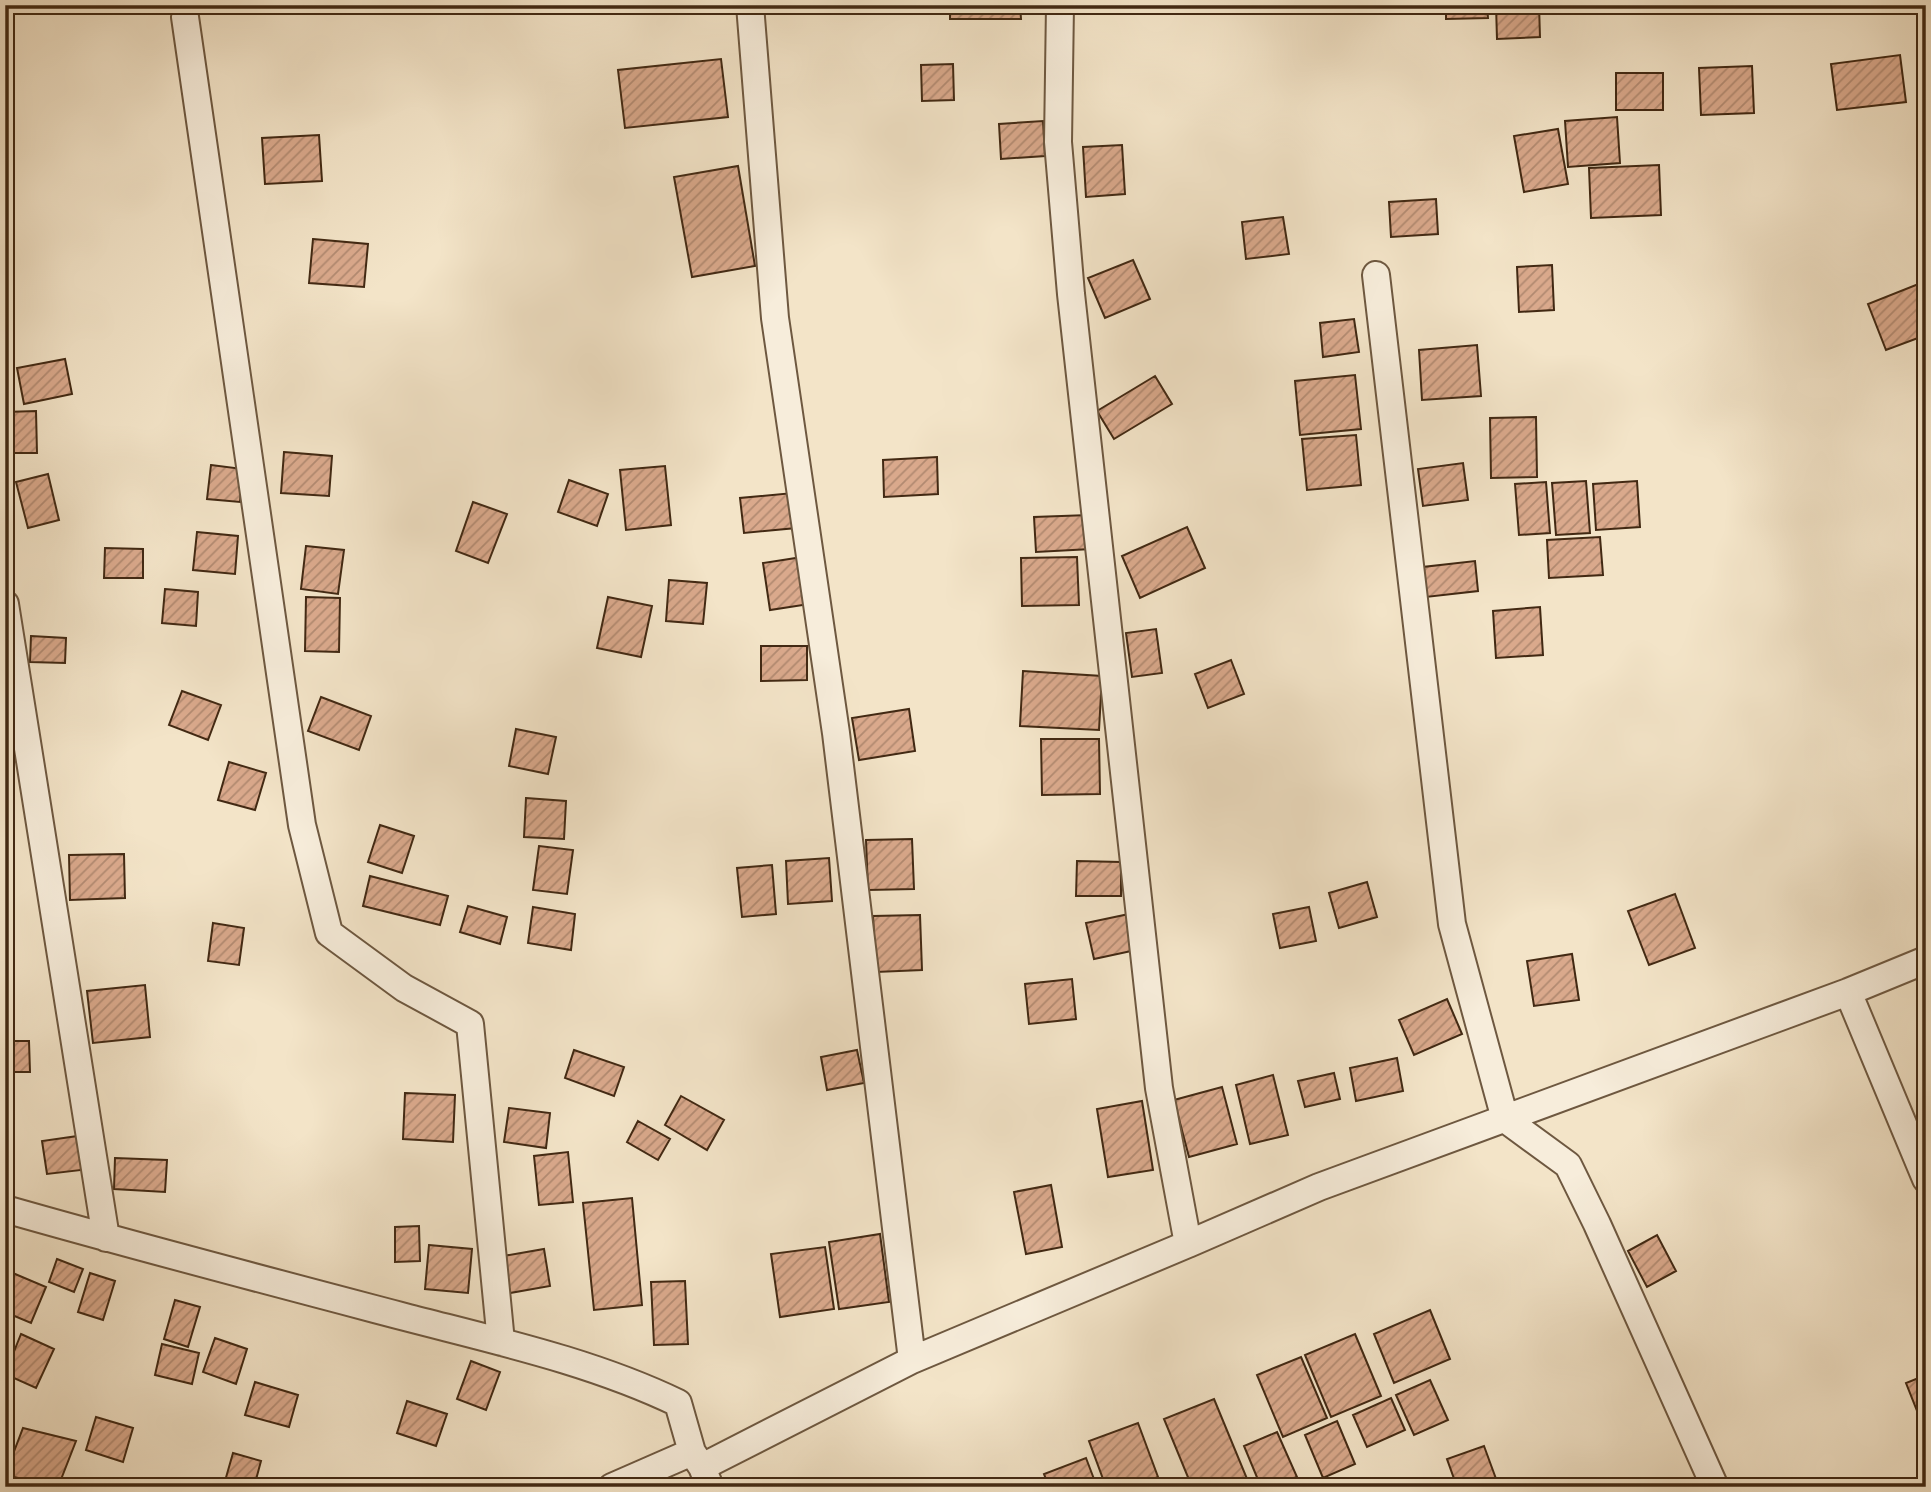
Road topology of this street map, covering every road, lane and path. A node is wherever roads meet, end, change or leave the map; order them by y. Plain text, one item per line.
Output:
1 (750, 5) edge
2 (1059, 5) edge
3 (185, 17) dead end
4 (1376, 275) dead end
5 (5, 604) edge
6 (1926, 960) edge
7 (1848, 992) junction
8 (1505, 1119) junction
9 (1926, 1179) edge
10 (5, 1209) edge
11 (106, 1238) junction
12 (1188, 1244) junction
13 (501, 1342) junction
14 (912, 1360) junction
15 (702, 1468) edge
16 (612, 1487) edge
17 (1715, 1487) edge

1 - 14 street
2 - 12 street
3 - 13 street
4 - 8 street
5 - 11 street
6 - 7 street
7 - 8 street
7 - 9 street
8 - 12 street
8 - 17 street
10 - 11 street
11 - 13 street
12 - 14 street
13 - 15 street
14 - 15 street
15 - 16 street

